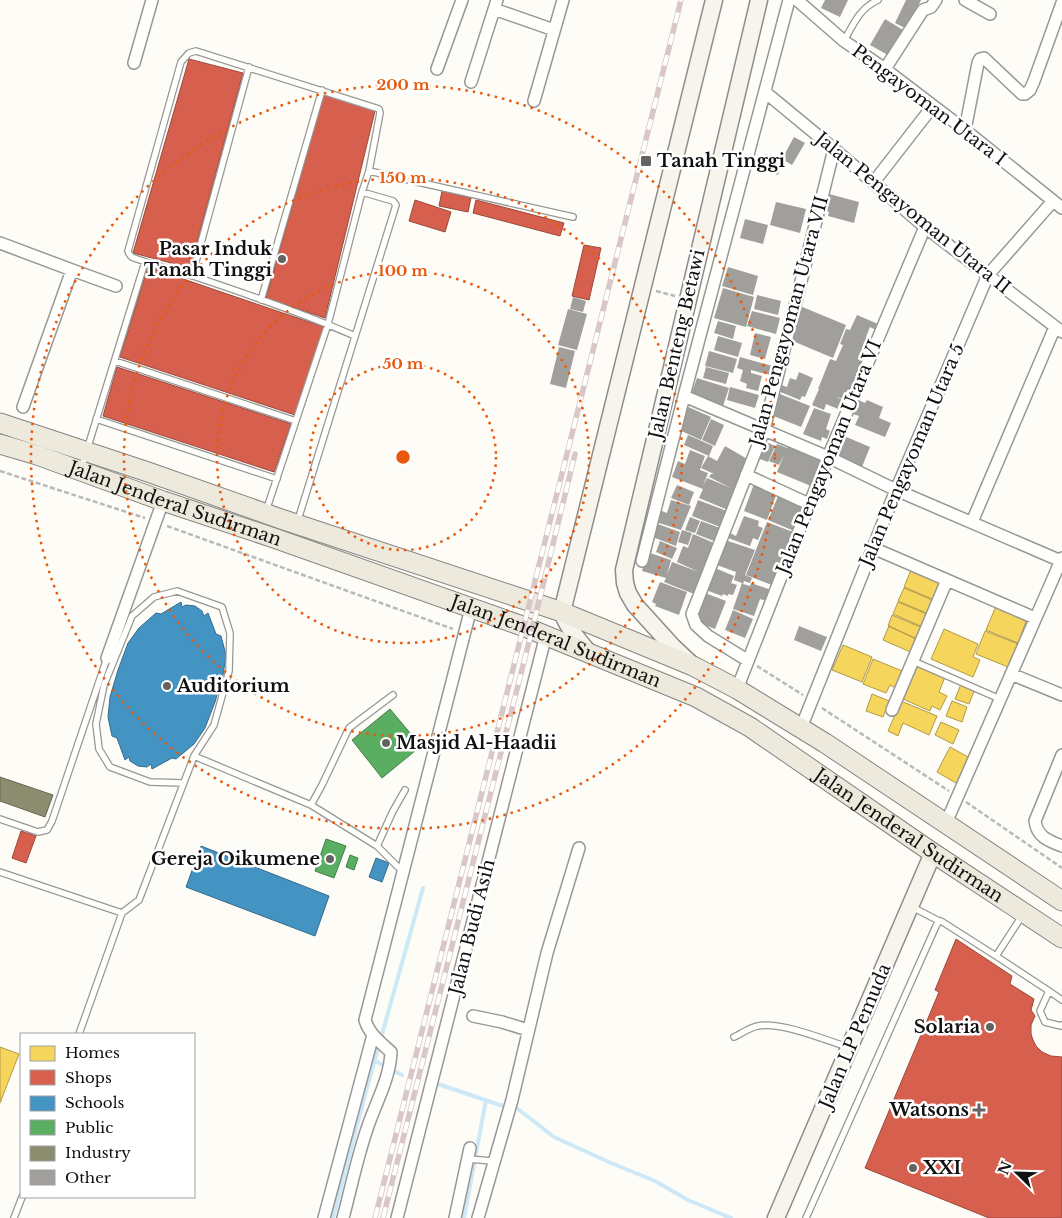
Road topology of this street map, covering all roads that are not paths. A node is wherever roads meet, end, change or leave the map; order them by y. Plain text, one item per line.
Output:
1 (152, 0) edge
2 (462, 0) edge
3 (563, 0) edge
4 (714, 0) edge
5 (759, 0) edge
6 (789, 0) edge
7 (797, 0) edge
8 (878, 0) edge
9 (936, 0) edge
10 (965, 0) edge
11 (1062, 3) edge
12 (495, 5) edge
13 (990, 14) dead end
14 (554, 30) junction
15 (844, 41) junction
16 (134, 63) dead end
17 (249, 67) junction
18 (437, 69) dead end
19 (886, 69) junction
20 (471, 82) dead end
21 (322, 90) junction
22 (765, 92) junction
23 (534, 101) dead end
24 (933, 106) junction
25 (965, 130) junction
26 (834, 149) junction
27 (369, 171) junction
28 (872, 183) junction
29 (362, 192) junction
30 (1057, 205) edge
31 (573, 217) dead end
32 (925, 227) junction
33 (0, 243) edge
34 (145, 262) junction
35 (72, 270) junction
36 (988, 275) junction
37 (192, 276) junction
38 (116, 286) dead end
39 (261, 300) junction
40 (328, 324) junction
41 (1059, 330) edge
42 (355, 336) junction
43 (115, 361) junction
44 (684, 396) junction
45 (23, 407) dead end
46 (96, 419) junction
47 (296, 421) junction
48 (0, 423) edge
49 (764, 430) junction
50 (0, 444) edge
51 (86, 451) junction
52 (828, 457) junction
53 (80, 471) junction
54 (746, 475) junction
55 (277, 479) junction
56 (896, 490) junction
57 (162, 501) junction
58 (809, 504) junction
59 (265, 513) junction
60 (972, 522) junction
61 (296, 524) junction
62 (873, 548) junction
63 (1061, 559) edge
64 (642, 561) dead end
65 (947, 580) junction
66 (471, 608) junction
67 (562, 612) junction
68 (1035, 618) junction
69 (546, 635) junction
70 (589, 653) junction
71 (107, 658) joint
72 (673, 658) junction
73 (748, 660) junction
74 (914, 661) junction
75 (693, 666) junction
76 (1011, 674) junction
77 (662, 683) junction
78 (737, 689) junction
79 (393, 695) dead end
80 (1062, 695) edge
81 (1000, 699) junction
82 (892, 710) dead end
83 (801, 728) junction
84 (1062, 755) edge
85 (194, 756) junction
86 (183, 783) junction
87 (405, 790) dead end
88 (311, 805) junction
89 (0, 819) edge
90 (946, 824) junction
91 (378, 846) junction
92 (1062, 846) edge
93 (579, 848) dead end
94 (933, 853) junction
95 (0, 872) edge
96 (403, 872) junction
97 (1062, 901) edge
98 (911, 906) junction
99 (1024, 912) junction
100 (122, 913) junction
101 (939, 921) junction
102 (1062, 938) edge
103 (996, 956) junction
104 (1049, 991) junction
105 (1062, 1000) edge
106 (473, 1016) dead end
107 (1062, 1025) edge
108 (528, 1030) junction
109 (79, 1033) edge
110 (734, 1037) dead end
111 (376, 1038) junction
112 (850, 1048) junction
113 (357, 1097) junction
114 (375, 1104) junction
115 (349, 1128) junction
116 (364, 1132) junction
117 (469, 1153) joint
118 (494, 1161) junction
119 (22, 1198) edge
120 (326, 1211) edge
121 (343, 1215) edge
122 (14, 1218) edge
123 (397, 1218) edge
124 (454, 1218) edge
125 (478, 1218) edge
126 (776, 1218) edge
127 (806, 1218) edge

1 - 16 street
2 - 18 street
3 - 14 street
4 - 67 main road
5 - 75 main road, Jalan Benteng Betawi
6 - 22 street
7 - 15 street, Pengayoman Utara I
8 - 15 lane
9 - 19 street
10 - 13 street
11 - 25 street
12 - 14 street
12 - 20 street
14 - 23 street
15 - 19 street, Pengayoman Utara I
17 - 21 lane
17 - 34 lane
17 - 37 lane
19 - 24 street, Pengayoman Utara I
21 - 27 lane
21 - 39 lane
22 - 26 street, Jalan Pengayoman Utara II
22 - 44 street
24 - 25 street, Pengayoman Utara I
24 - 28 street
25 - 30 street, Pengayoman Utara I
26 - 28 street, Jalan Pengayoman Utara II
26 - 49 street, Jalan Pengayoman Utara VII
27 - 29 lane
27 - 31 lane
28 - 32 street, Jalan Pengayoman Utara II
29 - 40 lane
29 - 42 lane
30 - 36 street, Jalan Pengayoman Utara 5
32 - 36 street, Jalan Pengayoman Utara II
32 - 52 street, Jalan Pengayoman Utara VI
33 - 35 street
34 - 37 lane
34 - 43 lane
35 - 38 street
35 - 45 street
36 - 41 street, Jalan Pengayoman Utara II
36 - 56 street, Jalan Pengayoman Utara 5
37 - 39 lane
39 - 40 lane
40 - 42 lane
40 - 47 lane
41 - 60 street
42 - 61 lane
43 - 46 lane
43 - 47 lane
44 - 49 street
44 - 64 street
46 - 51 lane
46 - 55 lane
47 - 55 lane
48 - 51 main road, Jalan Jenderal Sudirman
49 - 52 street
49 - 54 street, Jalan Pengayoman Utara VII
50 - 53 main road, Jalan Jenderal Sudirman
51 - 53 lane
51 - 59 main road, Jalan Jenderal Sudirman
52 - 56 street
52 - 58 street, Jalan Pengayoman Utara VI
53 - 57 main road, Jalan Jenderal Sudirman
54 - 58 street
54 - 73 street, Jalan Pengayoman Utara VII
55 - 59 lane
56 - 60 street
56 - 62 street, Jalan Pengayoman Utara 5
57 - 66 main road, Jalan Jenderal Sudirman
57 - 71 street
58 - 73 street, Jalan Pengayoman Utara VI
59 - 61 main road, Jalan Jenderal Sudirman
60 - 63 street
61 - 67 main road, Jalan Jenderal Sudirman
62 - 65 street
62 - 83 street, Jalan Pengayoman Utara 5
63 - 68 street
65 - 68 street
65 - 74 street
66 - 69 main road, Jalan Jenderal Sudirman
66 - 96 street
67 - 70 main road
67 - 72 main road, Jalan Jenderal Sudirman
68 - 76 street
69 - 70 main road, Jalan Jenderal Sudirman
69 - 123 street, Jalan Budi Asih
70 - 77 main road, Jalan Jenderal Sudirman
71 - 89 lane
72 - 75 main road, Jalan Jenderal Sudirman
72 - 77 main road
73 - 78 street, Jalan Pengayoman Utara VI
74 - 81 lane
74 - 82 street
75 - 78 main road, Jalan Jenderal Sudirman
76 - 80 street
76 - 81 street
77 - 94 main road, Jalan Jenderal Sudirman
78 - 83 main road, Jalan Jenderal Sudirman
79 - 88 lane
81 - 90 street
83 - 90 main road, Jalan Jenderal Sudirman
84 - 92 street
85 - 86 lane
85 - 86 lane
85 - 88 lane
86 - 100 lane
87 - 91 lane
88 - 91 lane
90 - 97 main road, Jalan Jenderal Sudirman
91 - 96 lane
93 - 108 street
94 - 98 main road, Jalan LP Pemuda
94 - 99 main road, Jalan Jenderal Sudirman
95 - 100 lane
96 - 111 street
98 - 101 lane
98 - 112 main road, Jalan LP Pemuda
99 - 102 main road, Jalan Jenderal Sudirman
99 - 103 lane
100 - 109 lane
101 - 103 lane
101 - 127 lane
103 - 104 lane
104 - 105 lane
104 - 107 lane
106 - 108 street
108 - 118 street
110 - 112 lane
111 - 113 street
111 - 114 street
112 - 126 main road, Jalan LP Pemuda
113 - 114 street
113 - 115 street
114 - 116 street
115 - 116 street
115 - 120 street
116 - 121 street
117 - 118 lane
117 - 124 street
118 - 125 street
119 - 122 lane
120 - 121 street

